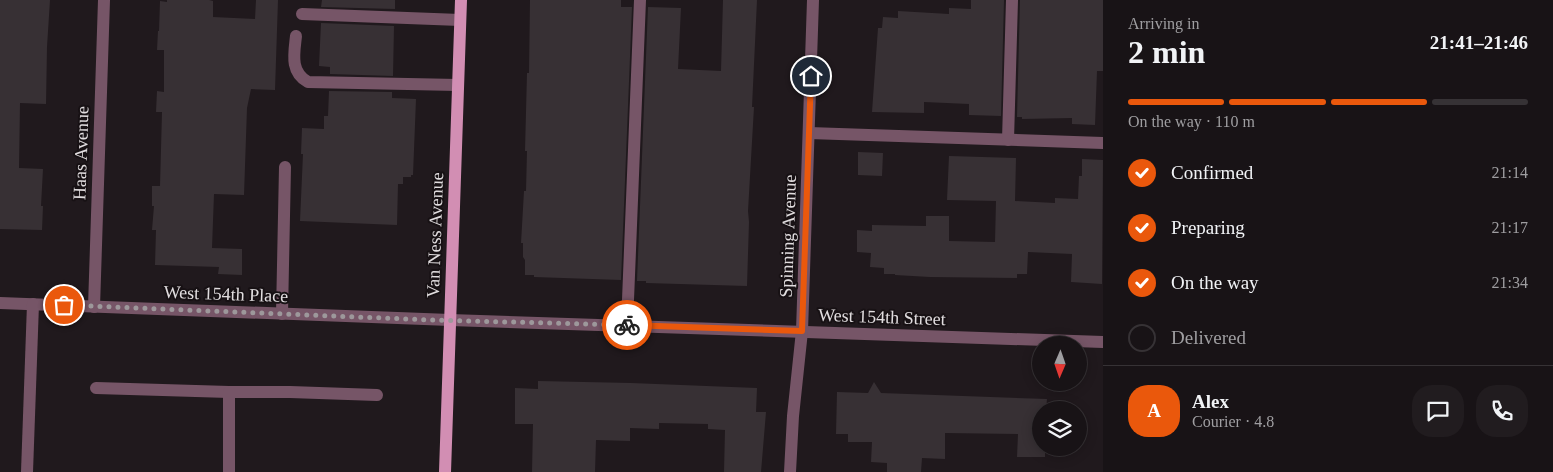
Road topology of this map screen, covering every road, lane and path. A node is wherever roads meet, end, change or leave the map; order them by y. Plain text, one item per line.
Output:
1 (104, 0) edge
2 (461, 0) edge
3 (640, 0) edge
4 (814, 0) edge
5 (1012, 0) edge
6 (302, 14) dead end
7 (460, 20) junction
8 (296, 36) dead end
9 (458, 85) junction
10 (809, 133) junction
11 (1008, 140) junction
12 (1103, 143) edge
13 (285, 167) dead end
14 (0, 303) edge
15 (33, 304) junction
16 (94, 307) junction
17 (282, 314) junction
18 (450, 320) junction
19 (627, 325) junction
20 (802, 331) junction
21 (1103, 342) edge
22 (96, 388) dead end
23 (229, 392) junction
24 (377, 396) dead end
25 (27, 472) edge
26 (229, 472) edge
27 (445, 472) edge
28 (790, 472) edge

1 - 16 street, Haas Avenue
2 - 7 main road, Van Ness Avenue
3 - 19 street
4 - 10 street, Spinning Avenue
5 - 11 street
6 - 7 street
7 - 9 main road, Van Ness Avenue
8 - 9 street
9 - 18 main road, Van Ness Avenue
10 - 11 street
10 - 20 street, Spinning Avenue
11 - 12 street
13 - 17 street
14 - 15 street, West 154th Place
15 - 16 street, West 154th Place
15 - 25 street
16 - 17 street, West 154th Place
17 - 18 street, West 154th Place
18 - 19 street, West 154th Street
18 - 27 main road, Van Ness Avenue
19 - 20 street, West 154th Street
20 - 21 street, West 154th Street
20 - 28 street, Spinning Avenue
22 - 23 street
23 - 24 street
23 - 26 street

